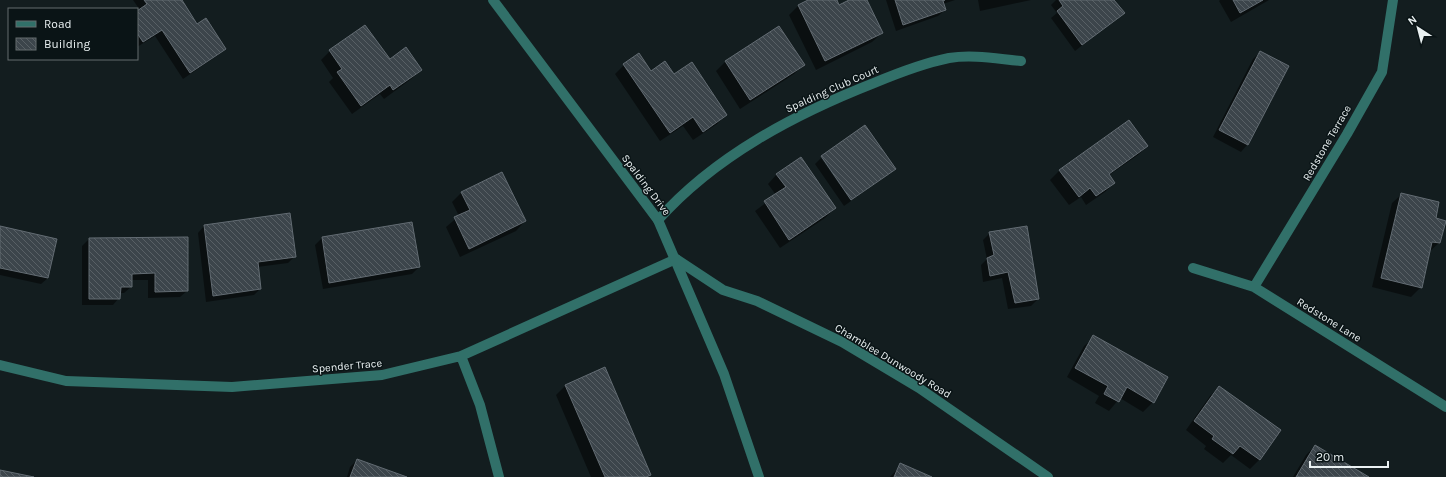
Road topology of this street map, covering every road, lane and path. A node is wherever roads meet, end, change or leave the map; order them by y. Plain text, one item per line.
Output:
1 (493, 0) edge
2 (1393, 0) edge
3 (1022, 61) dead end
4 (658, 220) junction
5 (676, 259) junction
6 (1193, 268) dead end
7 (1254, 288) junction
8 (462, 356) junction
9 (0, 364) edge
10 (1446, 407) edge
11 (499, 477) edge
12 (759, 477) edge
13 (1048, 477) edge

1 - 4 street, Spalding Drive
2 - 7 street, Redstone Terrace
3 - 4 street, Spalding Club Court
4 - 5 street, Spalding Drive
5 - 8 street, Spender Trace
5 - 12 street, Spalding Drive
5 - 13 street, Chamblee Dunwoody Road
6 - 7 street, Redstone Lane
7 - 10 street, Redstone Lane
8 - 9 street, Spender Trace
8 - 11 street

